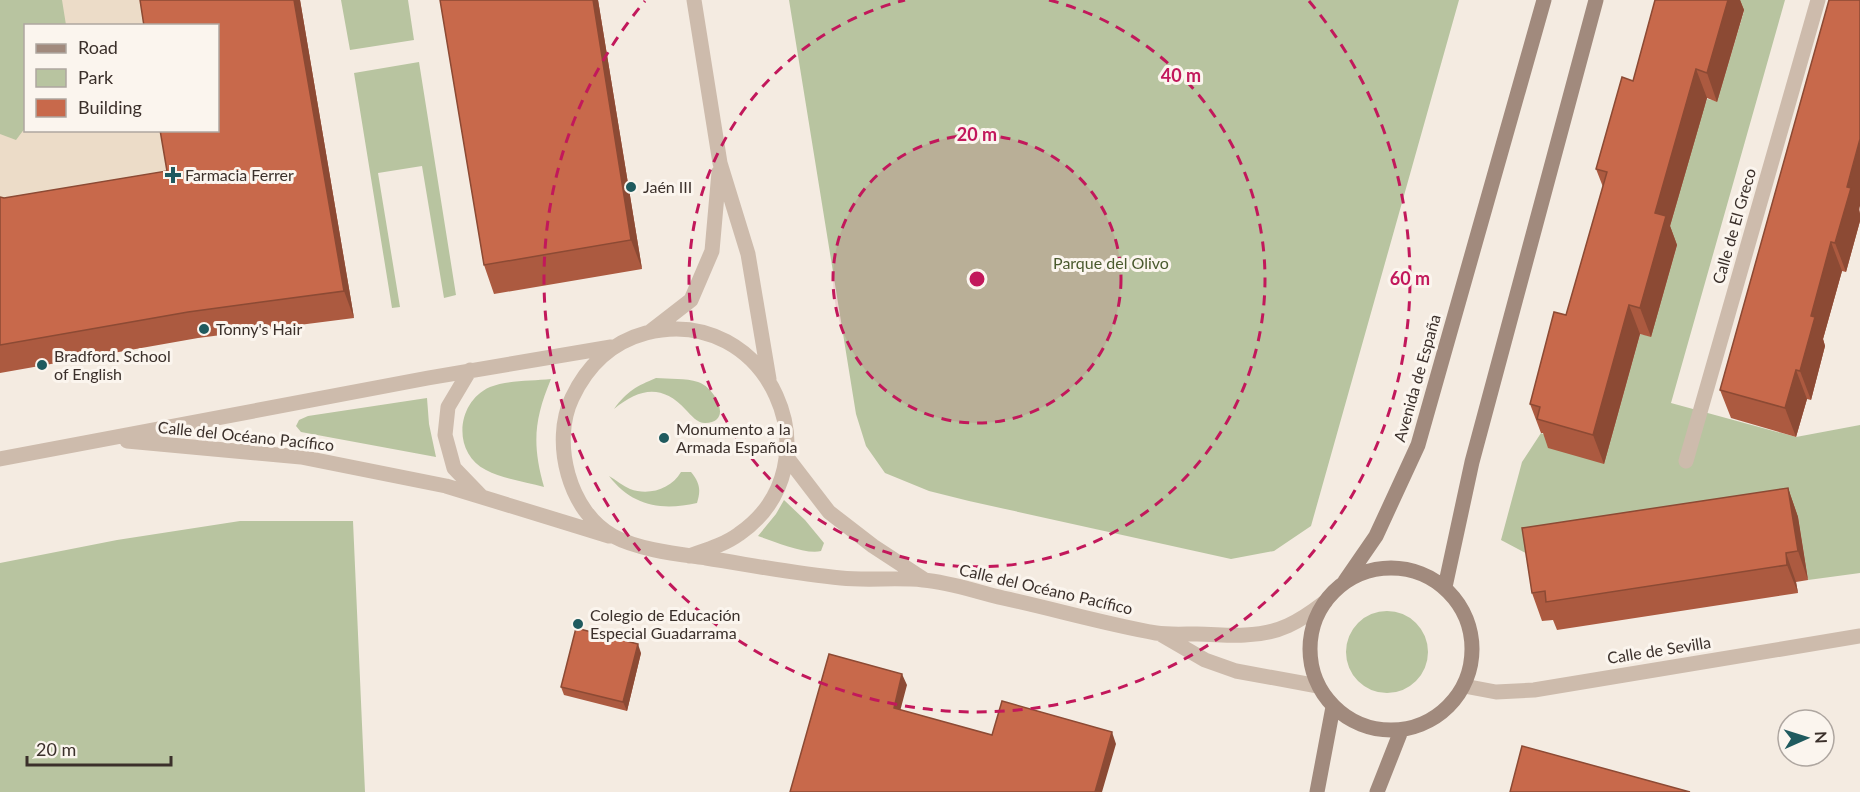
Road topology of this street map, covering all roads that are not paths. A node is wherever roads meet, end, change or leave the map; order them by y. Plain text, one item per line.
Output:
1 (694, 0) edge
2 (1544, 0) edge
3 (1596, 0) edge
4 (1818, 0) edge
5 (720, 163) junction
6 (650, 332) junction
7 (616, 346) junction
8 (470, 370) junction
9 (770, 381) junction
10 (110, 440) junction
11 (786, 456) junction
12 (0, 459) edge
13 (1686, 461) dead end
14 (482, 498) junction
15 (634, 543) junction
16 (689, 556) junction
17 (925, 580) junction
18 (1346, 582) junction
19 (1445, 587) junction
20 (1325, 602) junction
21 (1159, 634) junction
22 (1860, 636) edge
23 (1318, 686) junction
24 (1464, 686) junction
25 (1333, 706) junction
26 (1401, 730) junction
27 (1317, 792) edge
28 (1377, 792) edge

1 - 5 street
2 - 18 main road, Avenida de España
3 - 19 main road
4 - 13 street, Calle de El Greco
5 - 6 street
5 - 9 street
6 - 7 street
6 - 9 street
7 - 8 street, Calle del Océano Pacífico
7 - 15 street
8 - 10 street, Calle del Océano Pacífico
8 - 14 street
9 - 11 street
10 - 12 street, Calle del Océano Pacífico
10 - 14 street, Calle del Océano Pacífico
11 - 16 street
11 - 17 street, Calle del Océano Pacífico
14 - 15 street, Calle del Océano Pacífico
15 - 16 street, Calle del Océano Pacífico
16 - 17 street, Calle del Océano Pacífico
17 - 21 street, Calle del Océano Pacífico
18 - 19 main road
18 - 20 main road
19 - 24 main road
20 - 21 street, Calle del Océano Pacífico
20 - 23 main road
21 - 23 street, Calle del Océano Pacífico
22 - 24 street, Calle de Sevilla
23 - 25 main road
24 - 26 main road
25 - 26 main road
25 - 27 main road
26 - 28 main road

